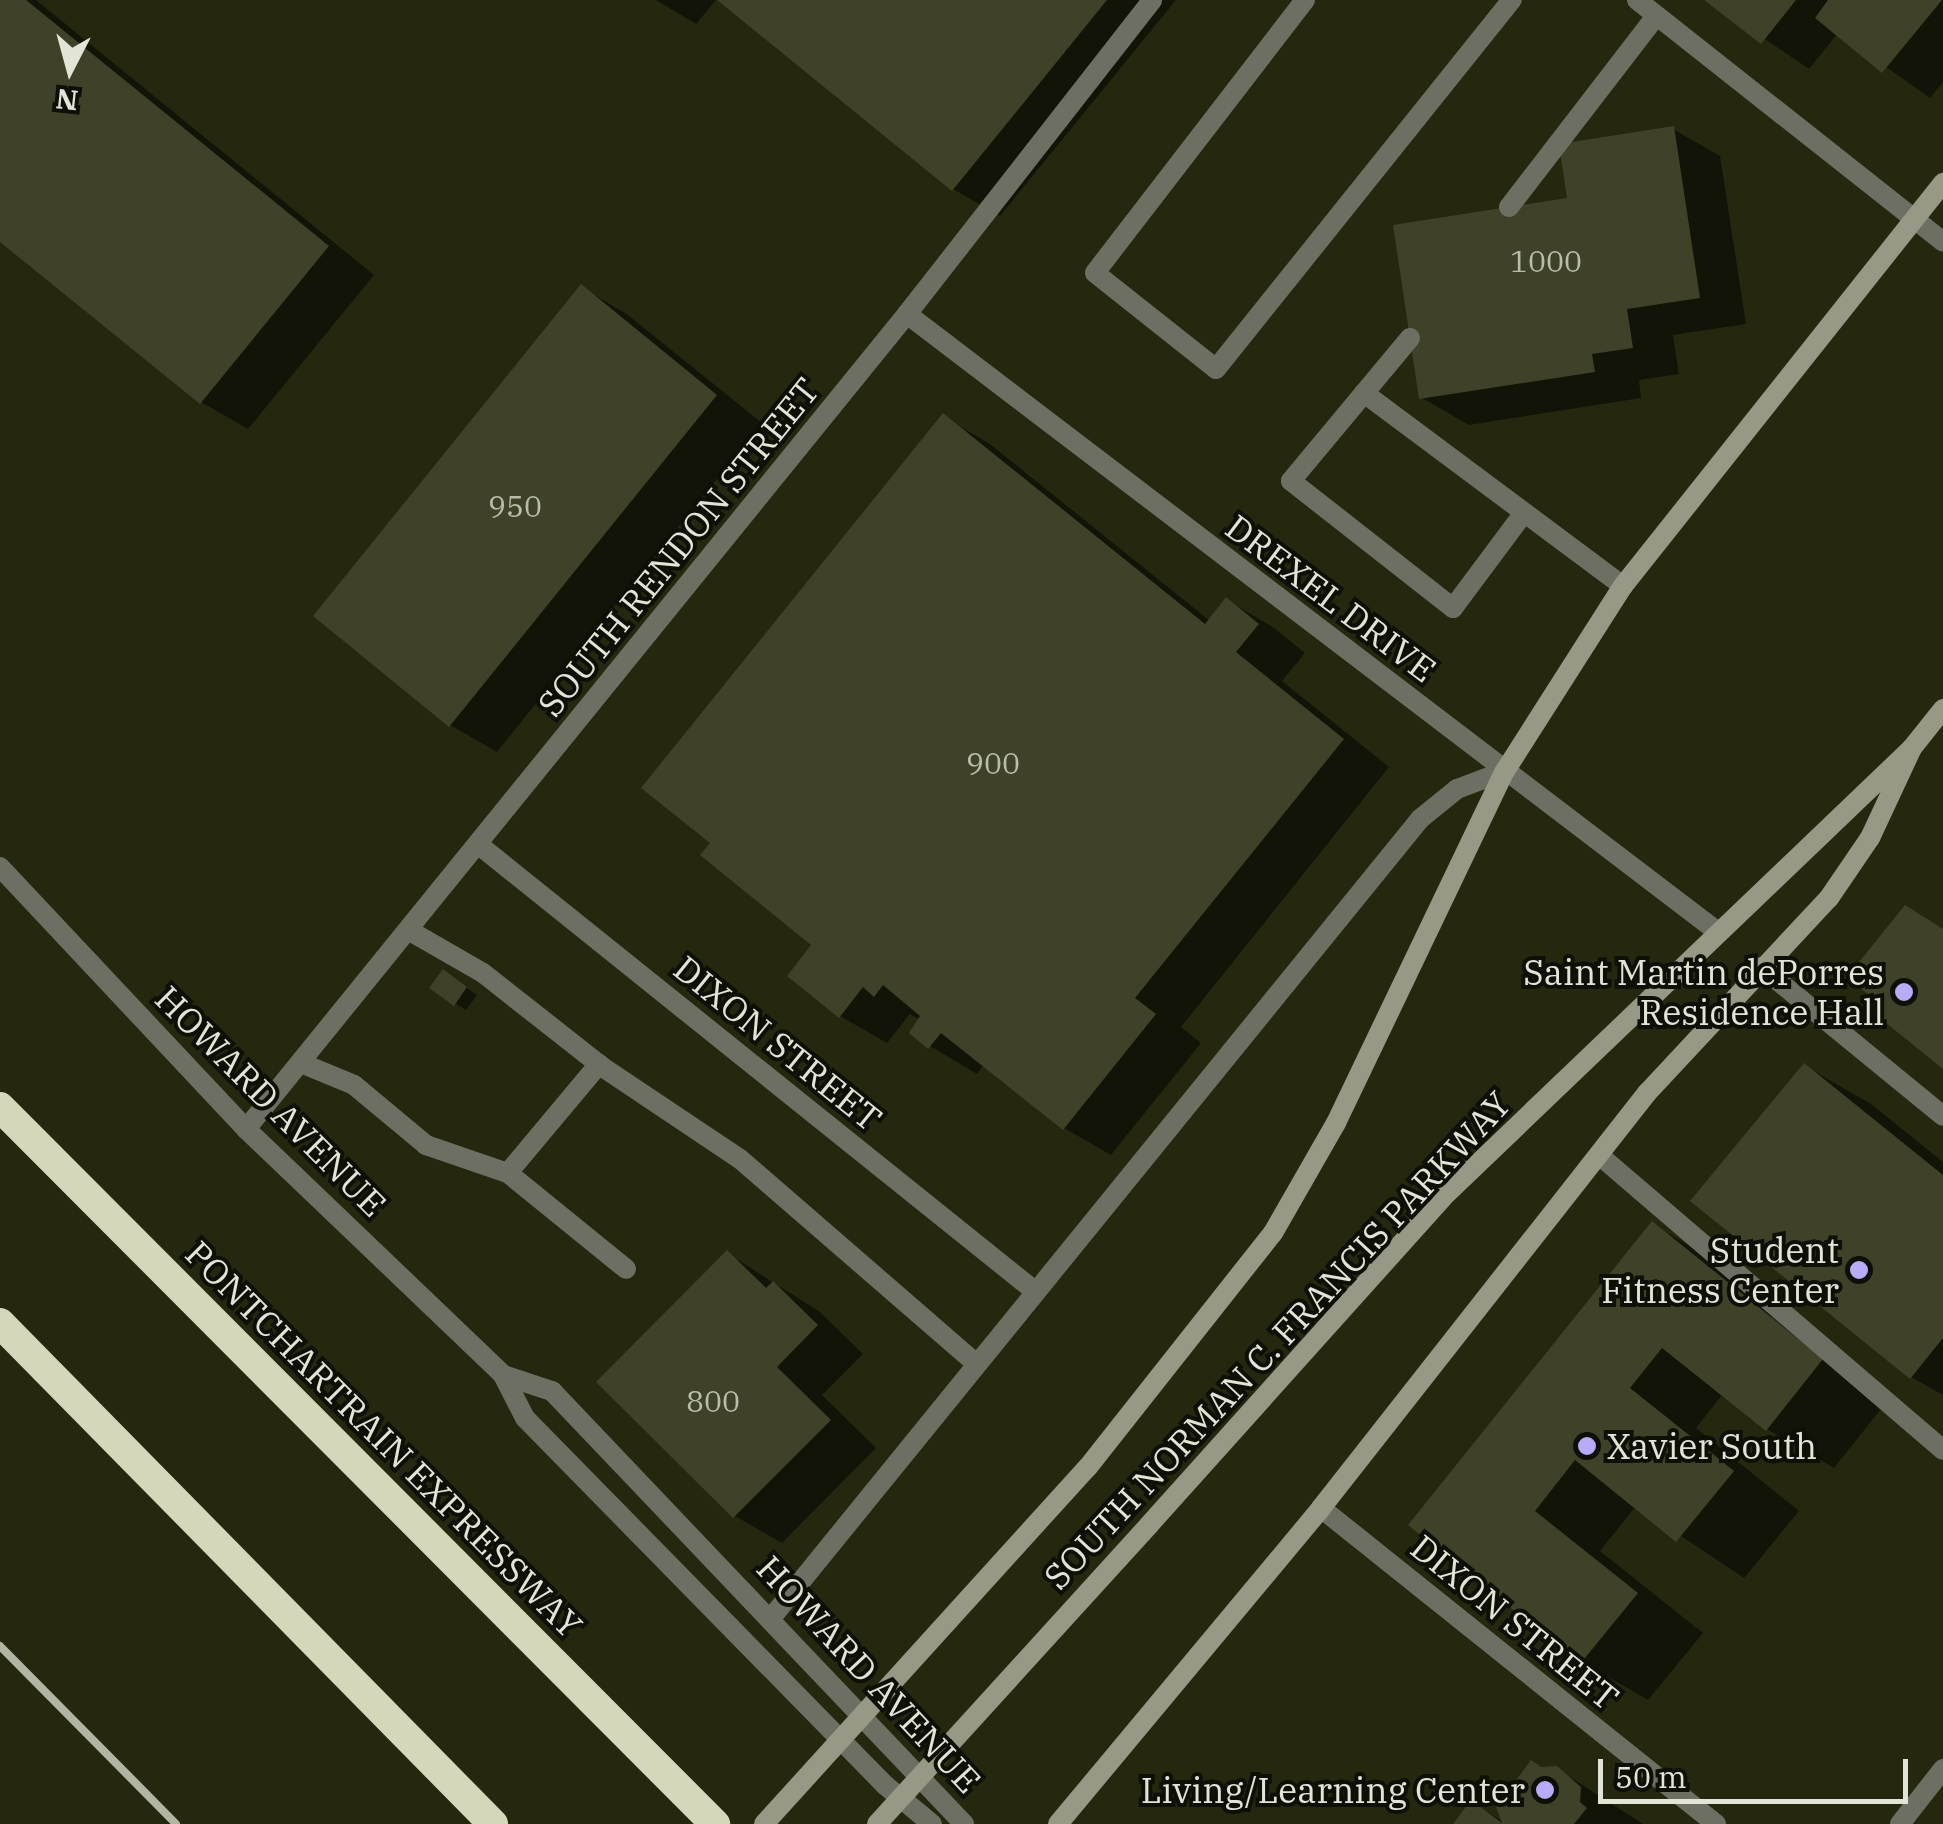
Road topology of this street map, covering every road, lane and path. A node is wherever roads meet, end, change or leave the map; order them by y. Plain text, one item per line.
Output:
1 (1152, 0) edge
2 (1305, 0) edge
3 (1512, 0) edge
4 (1637, 0) edge
5 (1656, 16) junction
6 (1943, 183) edge
7 (1509, 207) dead end
8 (1914, 219) junction
9 (1943, 242) edge
10 (907, 314) junction
11 (1410, 338) dead end
12 (1364, 393) junction
13 (1523, 514) junction
14 (1623, 586) junction
15 (1943, 709) edge
16 (1912, 748) junction
17 (1505, 772) junction
18 (479, 845) junction
19 (0, 866) edge
20 (410, 931) junction
21 (1718, 932) junction
22 (1761, 967) junction
23 (301, 1063) junction
24 (599, 1064) junction
25 (0, 1108) edge
26 (1943, 1116) edge
27 (246, 1129) junction
28 (1599, 1155) junction
29 (508, 1174) junction
30 (626, 1269) dead end
31 (1036, 1292) junction
32 (0, 1323) edge
33 (977, 1364) junction
34 (503, 1375) junction
35 (1940, 1447) edge
36 (1321, 1508) junction
37 (772, 1617) junction
38 (609, 1712) junction
39 (1943, 1769) edge
40 (493, 1824) edge
41 (715, 1824) edge
42 (738, 1824) edge
43 (764, 1824) edge
44 (877, 1824) edge
45 (932, 1824) edge
46 (964, 1824) edge
47 (1058, 1824) edge
48 (1716, 1824) edge
49 (1900, 1824) edge

1 - 10 street, SOUTH RENDON STREET
2 - 3 street
4 - 5 street
5 - 7 street
5 - 8 street
6 - 8 street, SOUTH NORMAN C. FRANCIS PARKWAY
8 - 9 street
8 - 14 street, SOUTH NORMAN C. FRANCIS PARKWAY
10 - 17 street, DREXEL DRIVE
10 - 18 street, SOUTH RENDON STREET
11 - 12 street
12 - 13 street
12 - 13 street
13 - 14 street
14 - 17 street, SOUTH NORMAN C. FRANCIS PARKWAY
15 - 16 street, SOUTH NORMAN C. FRANCIS PARKWAY
16 - 21 street, SOUTH NORMAN C. FRANCIS PARKWAY
16 - 22 street, SOUTH NORMAN C. FRANCIS PARKWAY
17 - 21 street, DREXEL DRIVE
17 - 31 street
17 - 43 street, SOUTH NORMAN C. FRANCIS PARKWAY, bridge
18 - 20 street, SOUTH RENDON STREET
18 - 31 street, DIXON STREET
19 - 27 street, HOWARD AVENUE
20 - 23 street, SOUTH RENDON STREET
20 - 24 street
21 - 44 street, SOUTH NORMAN C. FRANCIS PARKWAY, bridge
22 - 26 street
22 - 28 street, SOUTH NORMAN C. FRANCIS PARKWAY
23 - 27 street, SOUTH RENDON STREET
23 - 29 street
24 - 29 street
24 - 33 street
25 - 38 highway, PONTCHARTRAIN EXPRESSWAY
27 - 34 street, HOWARD AVENUE
28 - 35 street
28 - 36 street, SOUTH NORMAN C. FRANCIS PARKWAY
29 - 30 street
31 - 33 street
32 - 40 highway
33 - 37 street
34 - 37 street, HOWARD AVENUE
34 - 45 street, HOWARD AVENUE
36 - 47 street, SOUTH NORMAN C. FRANCIS PARKWAY
36 - 48 street, DIXON STREET
37 - 46 street, HOWARD AVENUE
38 - 41 highway, PONTCHARTRAIN EXPRESSWAY
38 - 42 highway
39 - 49 street

